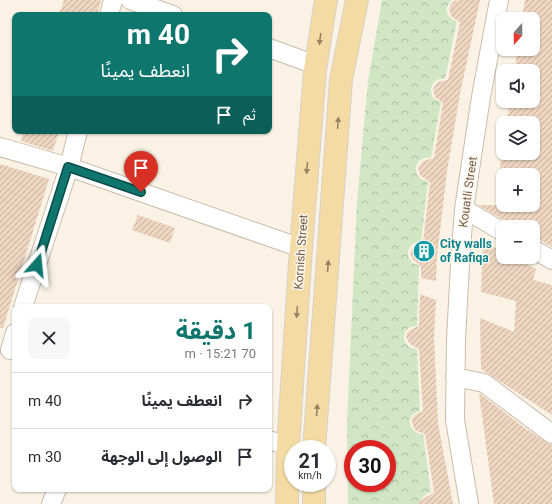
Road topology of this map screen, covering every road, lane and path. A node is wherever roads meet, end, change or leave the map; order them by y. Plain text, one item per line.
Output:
1 (113, 0) edge
2 (130, 0) edge
3 (326, 0) edge
4 (357, 0) edge
5 (499, 0) edge
6 (110, 12) edge
7 (164, 12) edge
8 (272, 49) edge
9 (316, 65) junction
10 (77, 134) edge
11 (0, 147) edge
12 (68, 167) junction
13 (464, 209) junction
14 (496, 228) edge
15 (301, 248) junction
16 (540, 253) edge
17 (552, 260) edge
18 (25, 304) edge
19 (455, 377) junction
20 (552, 434) edge
21 (315, 440) edge
22 (279, 443) edge
23 (56, 492) edge
24 (314, 492) edge
25 (51, 504) edge
26 (281, 504) edge
27 (287, 504) edge
28 (314, 504) edge
29 (468, 504) edge

1 - 6 street
2 - 7 street
3 -> 9 main road, Kornish Street
21 -> 4 main road
5 - 13 street, Kouatli Street
8 - 9 street
9 -> 15 main road, Kornish Street
10 - 12 street
11 - 12 street
12 - 15 street
12 - 18 street
13 - 14 street
13 - 19 street, Kouatli Street
15 -> 22 main road, Kornish Street
16 - 17 street
19 - 20 street
19 - 29 street, Kouatli Street
22 - 26 street
22 - 27 main road, Kornish Street
23 - 25 street
24 - 28 main road

